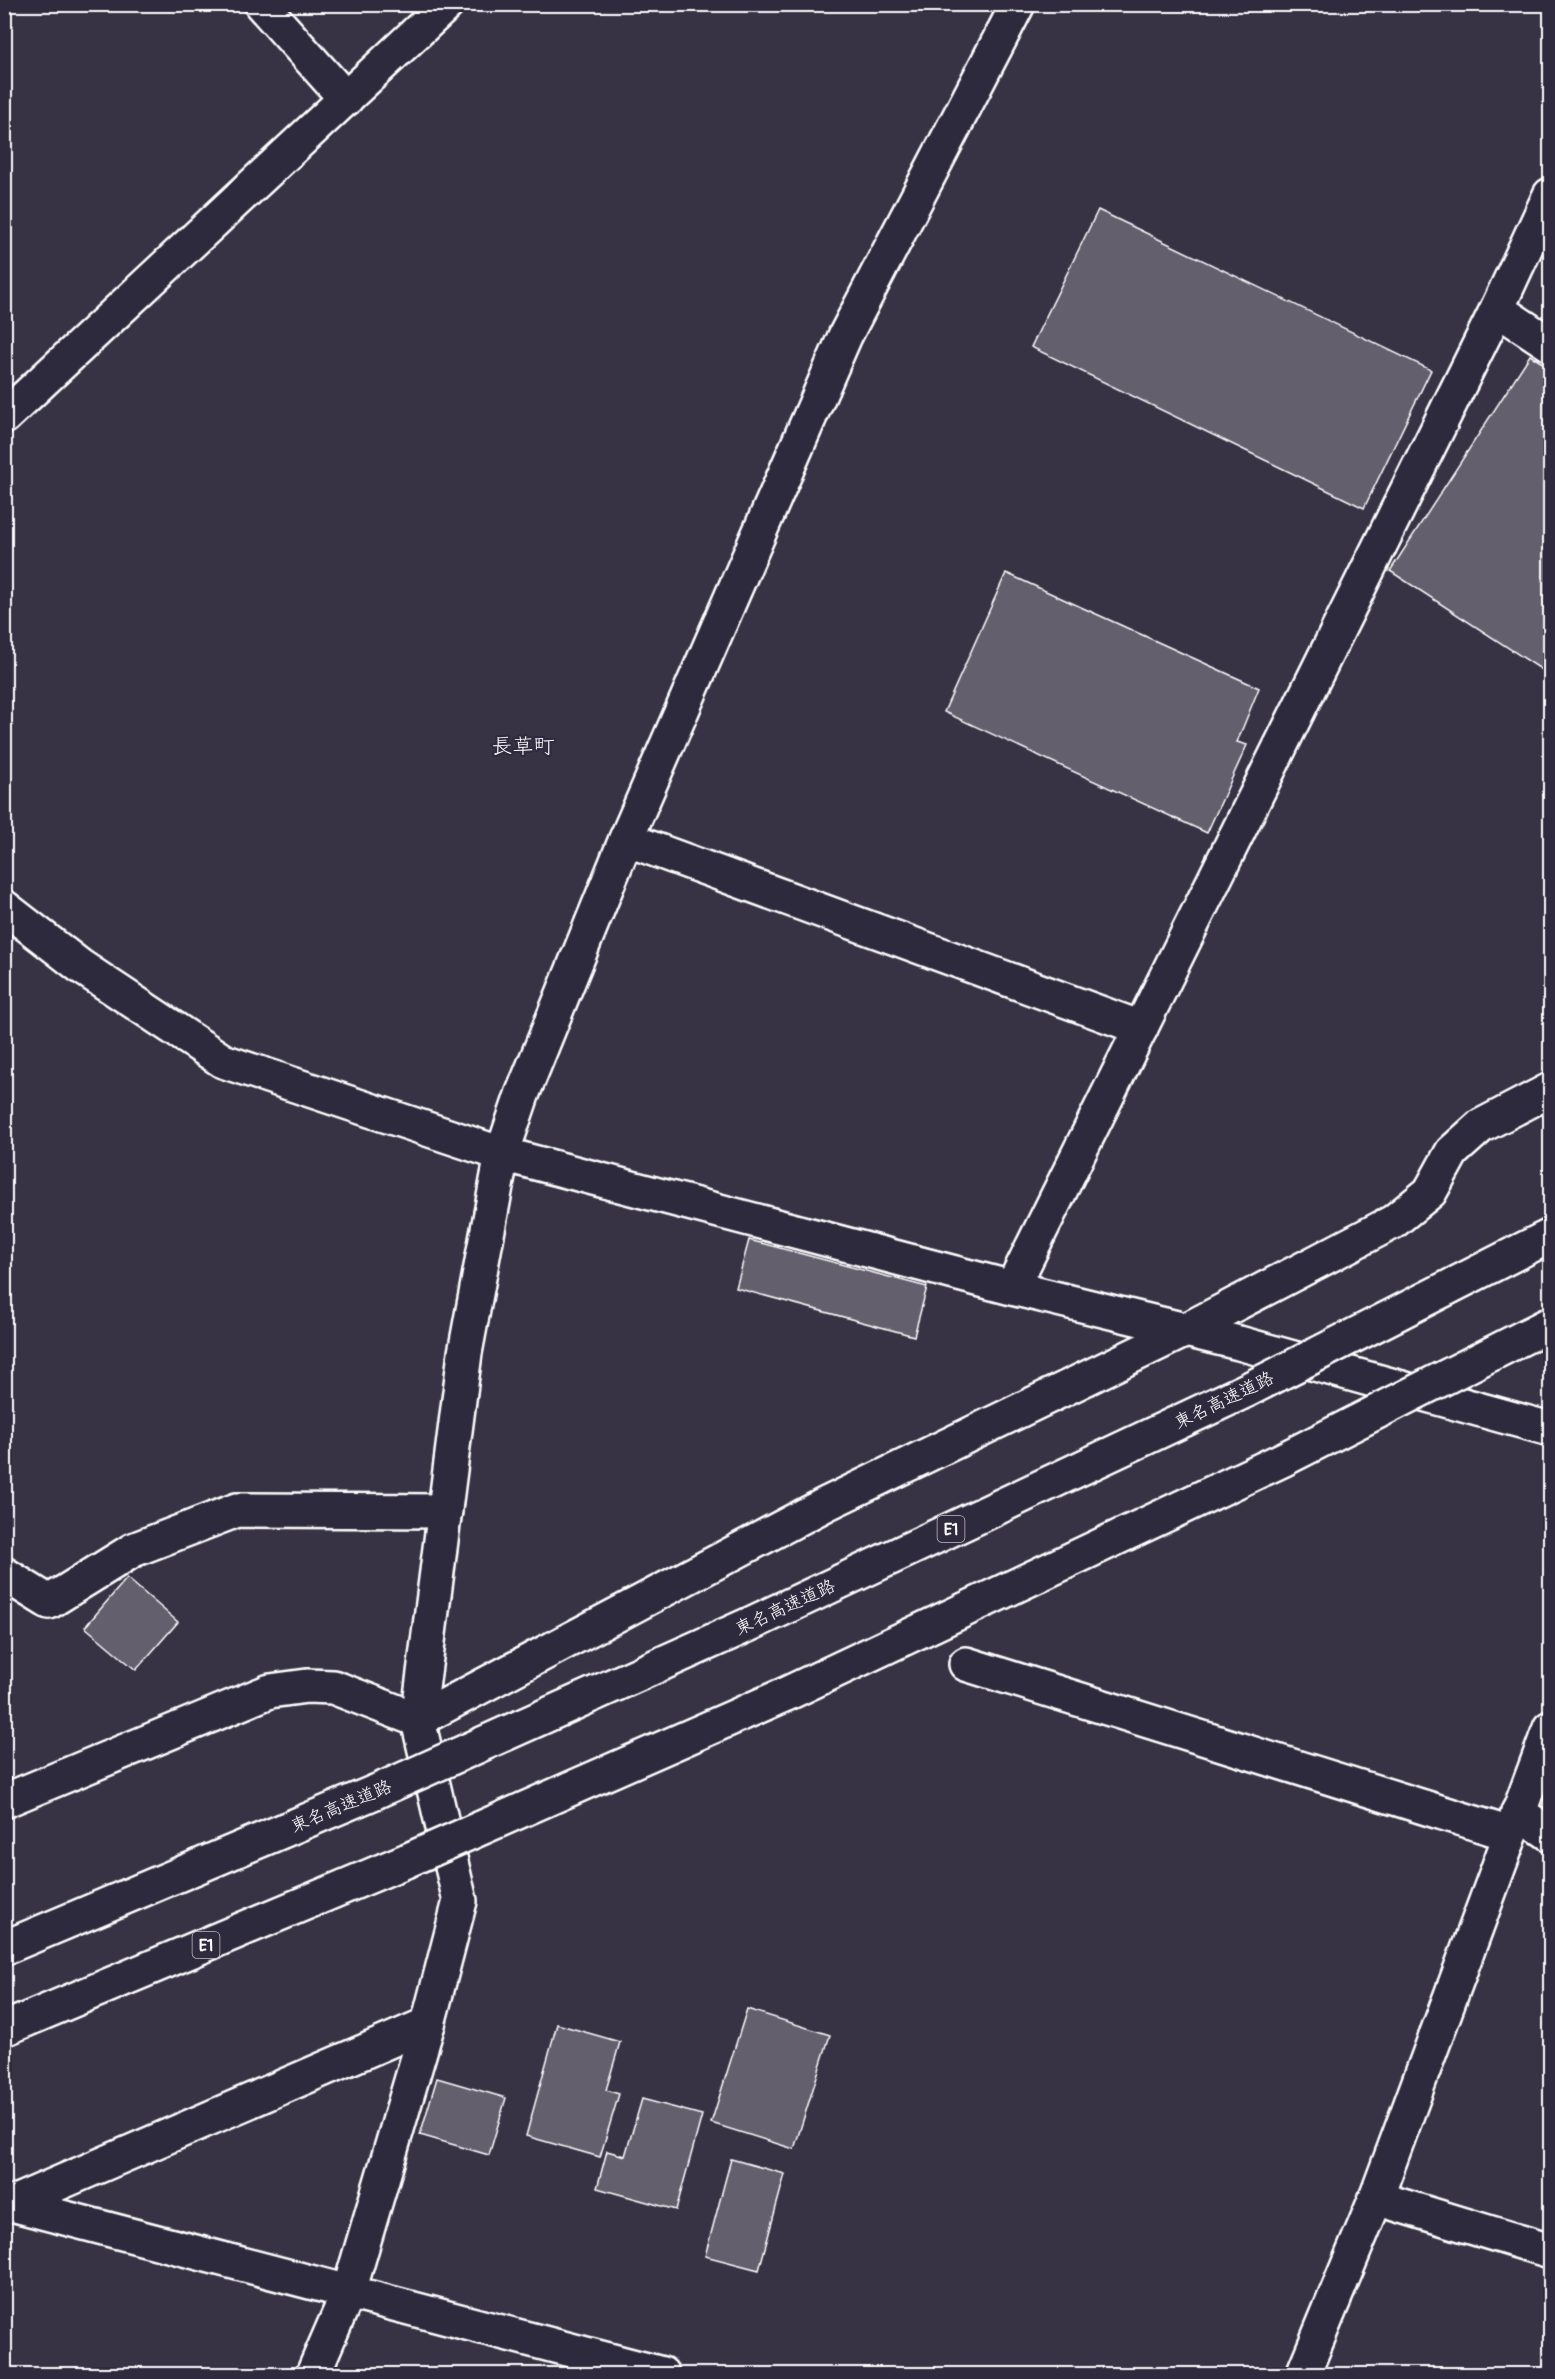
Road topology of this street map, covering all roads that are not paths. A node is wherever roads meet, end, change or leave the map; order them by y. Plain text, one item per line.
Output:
1 (261, 4) edge
2 (447, 4) edge
3 (1018, 4) edge
4 (346, 99) junction
5 (1551, 195) edge
6 (1497, 309) junction
7 (1551, 344) edge
8 (4, 417) edge
9 (626, 839) junction
10 (4, 907) edge
11 (1141, 1028) junction
12 (1551, 1090) edge
13 (502, 1154) junction
14 (1551, 1236) edge
15 (1012, 1288) junction
16 (1551, 1323) edge
17 (1186, 1330) junction
18 (1551, 1429) edge
19 (445, 1511) junction
20 (4, 1574) edge
21 (966, 1664) dead end
22 (418, 1720) junction
23 (1551, 1728) edge
24 (4, 1801) edge
25 (1514, 1823) junction
26 (1551, 1834) edge
27 (4, 1947) edge
28 (428, 2024) junction
29 (4, 2029) edge
30 (1376, 2198) junction
31 (8, 2204) edge
32 (1551, 2251) edge
33 (349, 2291) junction
34 (314, 2374) edge
35 (662, 2374) edge
36 (1303, 2374) edge

1 - 4 main road
2 - 4 main road
3 - 9 main road
4 - 8 main road
5 - 6 main road
6 - 7 main road
6 - 11 main road
9 - 11 main road
9 - 13 main road
10 - 13 main road
11 - 15 main road
12 - 17 main road
13 - 15 main road
13 - 19 main road
14 - 27 main road, 東名高速道路 / E1, bridge
15 - 17 main road
16 - 29 main road, E1, bridge
17 - 18 main road
17 - 22 main road
19 - 20 main road
19 - 22 main road
21 - 25 main road
22 - 24 main road
22 - 28 main road
23 - 25 main road
25 - 26 main road
25 - 30 main road
28 - 31 main road
28 - 33 main road
30 - 32 main road
30 - 36 main road
31 - 33 main road
33 - 34 main road
33 - 35 main road

